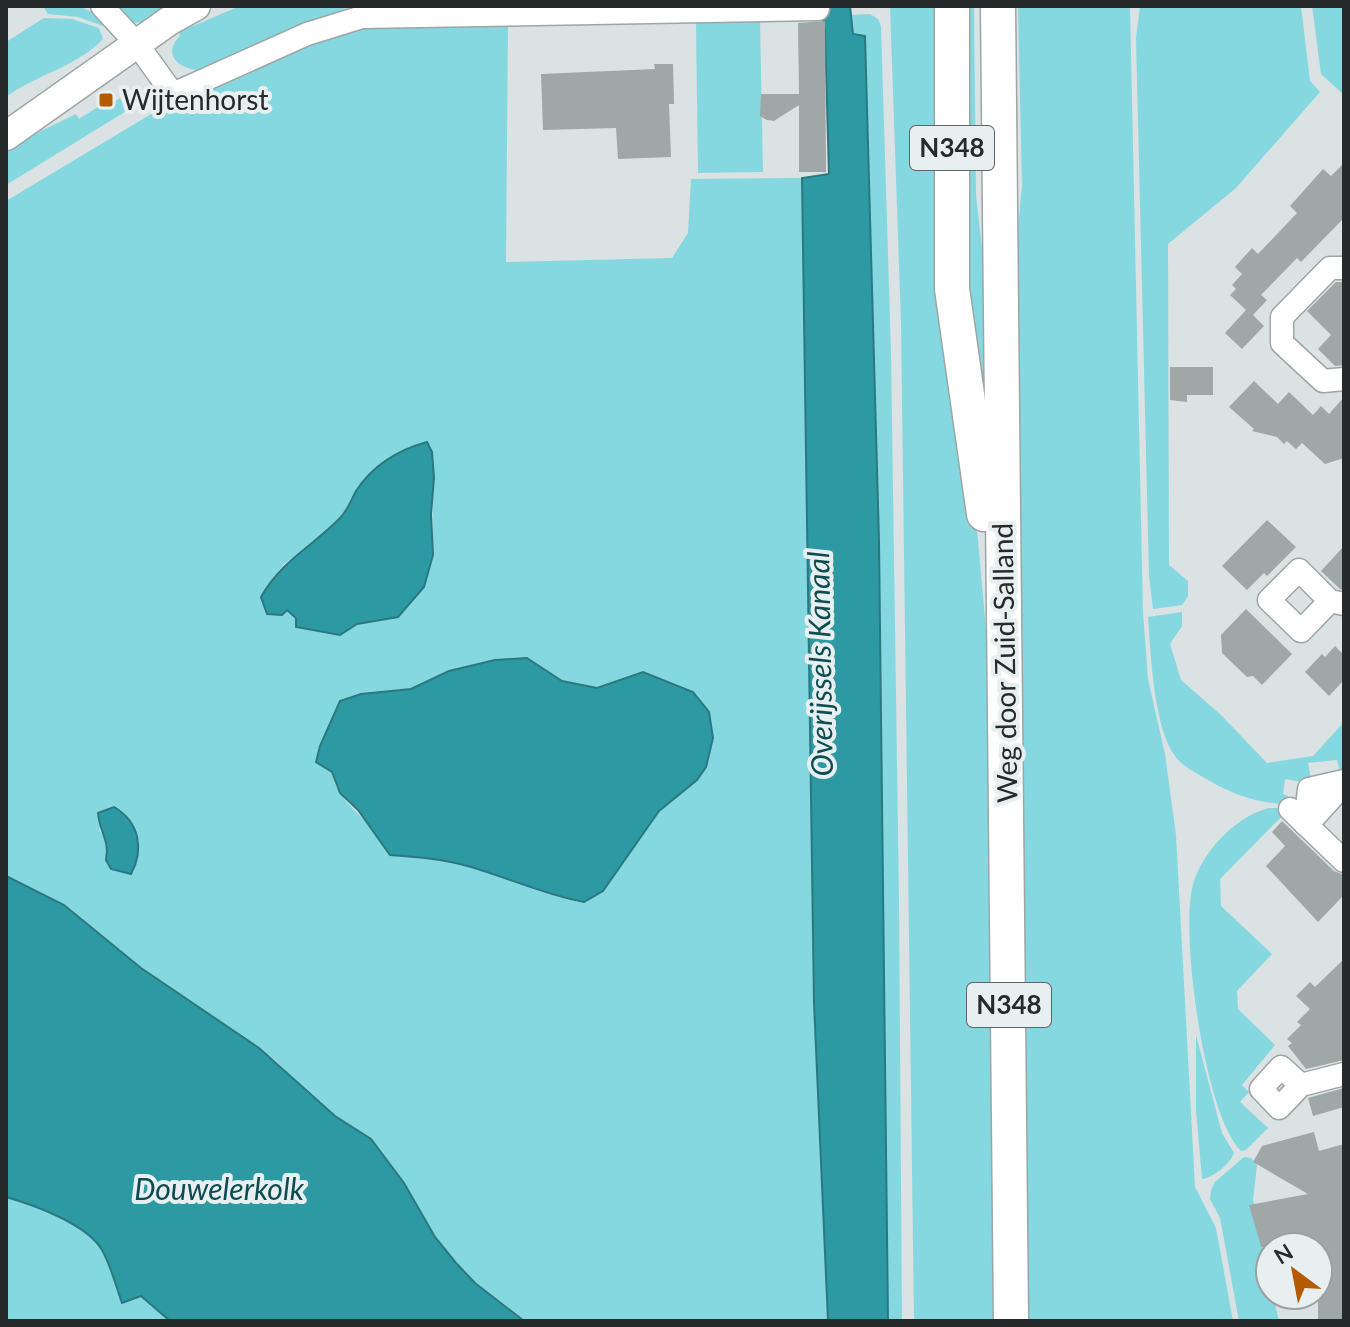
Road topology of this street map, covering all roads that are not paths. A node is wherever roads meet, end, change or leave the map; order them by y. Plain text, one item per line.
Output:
1 (102, 6) edge
2 (952, 6) edge
3 (998, 6) edge
4 (197, 7) edge
5 (818, 9) dead end
6 (137, 44) junction
7 (6, 136) edge
8 (1344, 268) edge
9 (1344, 379) edge
10 (1006, 689) junction
11 (1344, 783) edge
12 (1344, 861) edge
13 (1344, 1074) edge
14 (1301, 1085) dead end
15 (1011, 1321) edge

1 - 6 street
2 - 10 main road, N348
3 - 10 main road, Weg door Zuid-Salland / N348
4 - 6 street
5 - 6 street
6 - 7 street
8 - 9 street
10 - 15 main road, Weg door Zuid-Salland / N348
11 - 12 street
13 - 14 street

